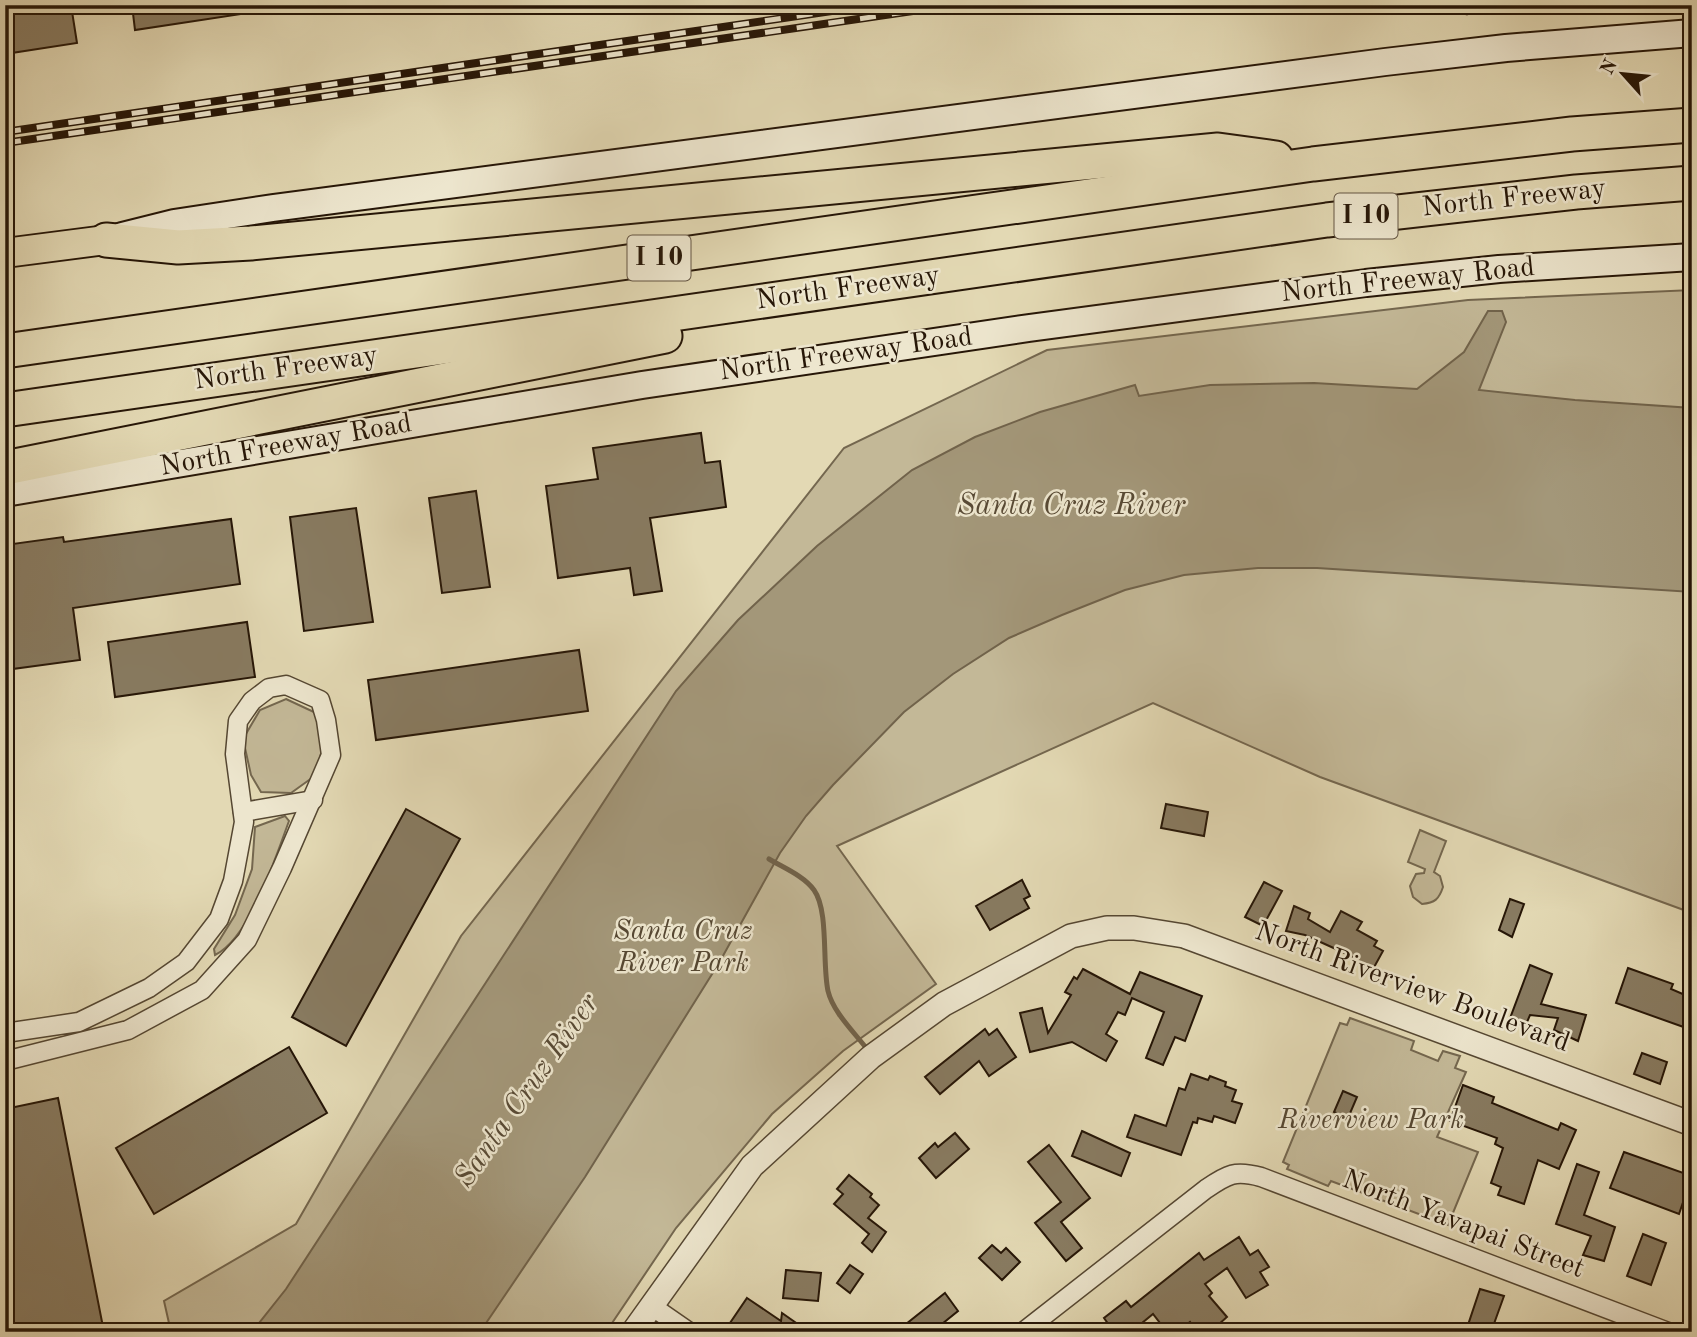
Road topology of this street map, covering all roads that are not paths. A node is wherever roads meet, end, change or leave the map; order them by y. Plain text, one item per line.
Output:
1 (1692, 33) edge
2 (1692, 125) edge
3 (1313, 164) junction
4 (1692, 183) edge
5 (106, 240) junction
6 (5, 253) edge
7 (1692, 257) edge
8 (1041, 261) junction
9 (5, 351) edge
10 (5, 410) edge
11 (5, 468) edge
12 (5, 493) edge
13 (313, 800) junction
14 (243, 812) junction
15 (186, 962) junction
16 (210, 982) junction
17 (68, 1023) junction
18 (13, 1032) edge
19 (73, 1045) junction
20 (23, 1056) junction
21 (5, 1061) edge
22 (1692, 1124) edge
23 (650, 1305) junction
24 (633, 1332) edge
25 (689, 1332) edge
26 (1023, 1332) edge
27 (1668, 1332) edge

1 - 5 main road
2 - 3 highway, North Freeway / I 10
3 - 5 highway
3 - 9 highway, North Freeway / I 10
4 - 8 highway, North Freeway / I 10
5 - 6 main road
7 - 12 main road, North Freeway Road
8 - 10 highway, North Freeway / I 10
8 - 11 highway
13 - 14 street
13 - 14 street
13 - 16 street
14 - 15 street
15 - 16 street
15 - 17 street
16 - 19 street
17 - 18 street
17 - 19 street
18 - 20 street
19 - 20 street
20 - 21 street
22 - 23 street, North Riverview Boulevard
23 - 24 street, North Riverview Boulevard
23 - 25 street
26 - 27 street, North Yavapai Street

